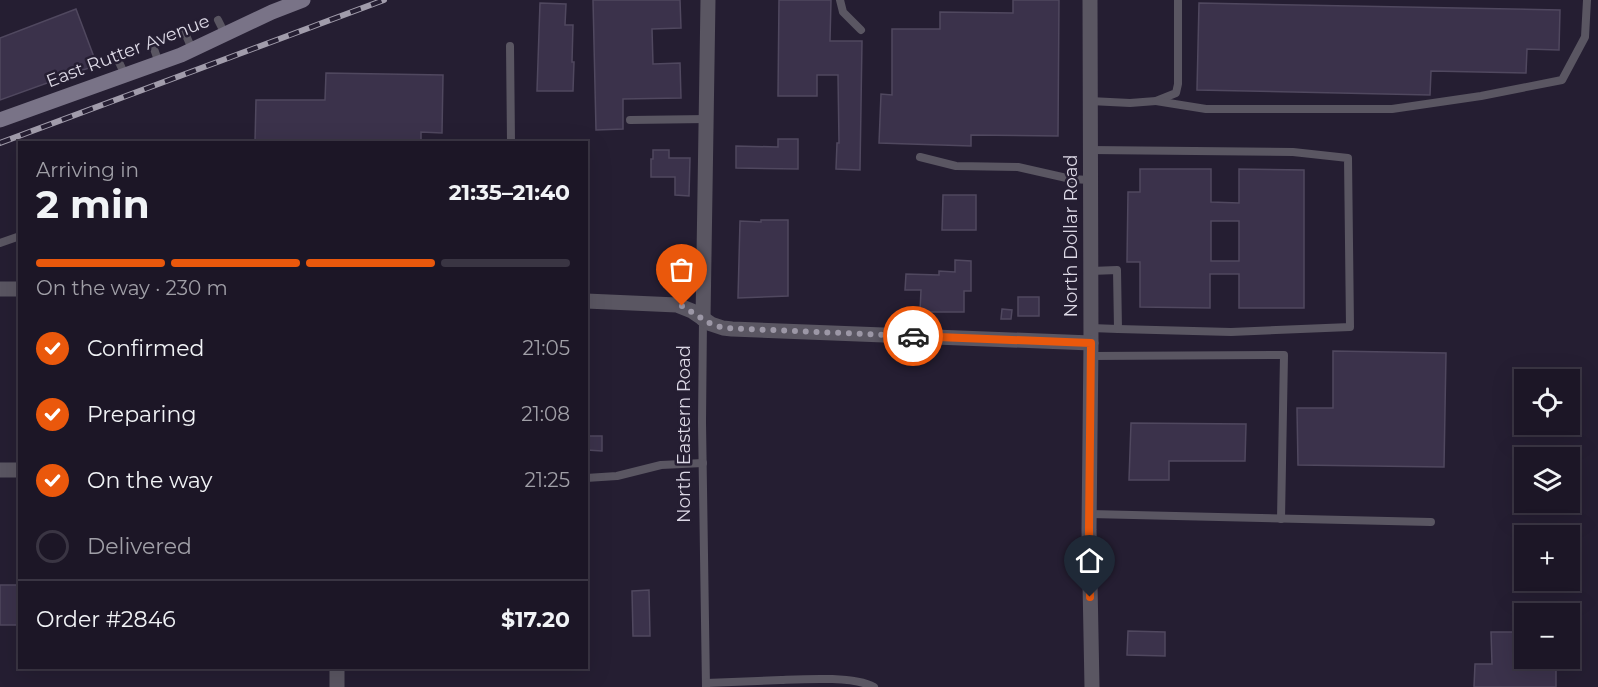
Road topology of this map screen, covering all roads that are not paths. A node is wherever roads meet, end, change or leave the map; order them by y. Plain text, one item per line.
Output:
1 (303, 0) edge
2 (708, 0) edge
3 (840, 0) edge
4 (1090, 0) edge
5 (1178, 0) edge
6 (1587, 0) edge
7 (861, 30) dead end
8 (185, 33) dead end
9 (153, 46) dead end
10 (510, 46) dead end
11 (192, 49) junction
12 (118, 60) dead end
13 (159, 63) junction
14 (125, 75) junction
15 (1090, 101) junction
16 (1156, 101) junction
17 (707, 119) junction
18 (0, 120) edge
19 (630, 120) dead end
20 (511, 141) edge
21 (1090, 150) junction
22 (920, 157) dead end
23 (1090, 180) junction
24 (18, 237) edge
25 (0, 243) edge
26 (1091, 271) junction
27 (0, 289) edge
28 (18, 289) edge
29 (588, 301) edge
30 (703, 319) junction
31 (1118, 329) junction
32 (1091, 342) junction
33 (702, 463) junction
34 (0, 470) edge
35 (18, 470) edge
36 (588, 478) edge
37 (1090, 514) junction
38 (1281, 519) junction
39 (1431, 522) dead end
40 (337, 669) edge
41 (706, 685) edge
42 (337, 687) edge
43 (874, 687) edge
44 (1092, 687) edge

1 - 11 street, East Rutter Avenue
2 - 17 street, North Eastern Road
3 - 7 lane
4 - 15 street, North Dollar Road
5 - 16 lane
6 - 16 lane
8 - 11 lane
9 - 13 lane
10 - 20 lane
11 - 13 street, East Rutter Avenue
12 - 14 lane
13 - 14 street, East Rutter Avenue
14 - 18 street, East Rutter Avenue
15 - 16 lane
15 - 21 street, North Dollar Road
17 - 19 lane
17 - 30 street, North Eastern Road
21 - 23 street, North Dollar Road
21 - 31 lane
22 - 23 lane
23 - 26 street, North Dollar Road
24 - 25 lane
26 - 31 lane
26 - 32 street, North Dollar Road
27 - 28 street
29 - 30 street
30 - 32 street
30 - 33 lane, North Eastern Road
31 - 32 lane
32 - 37 street, North Dollar Road
32 - 38 lane
33 - 36 lane
33 - 41 lane, North Eastern Road
34 - 35 street
37 - 38 lane
37 - 44 street, North Dollar Road
38 - 39 lane
40 - 42 street
41 - 43 lane

